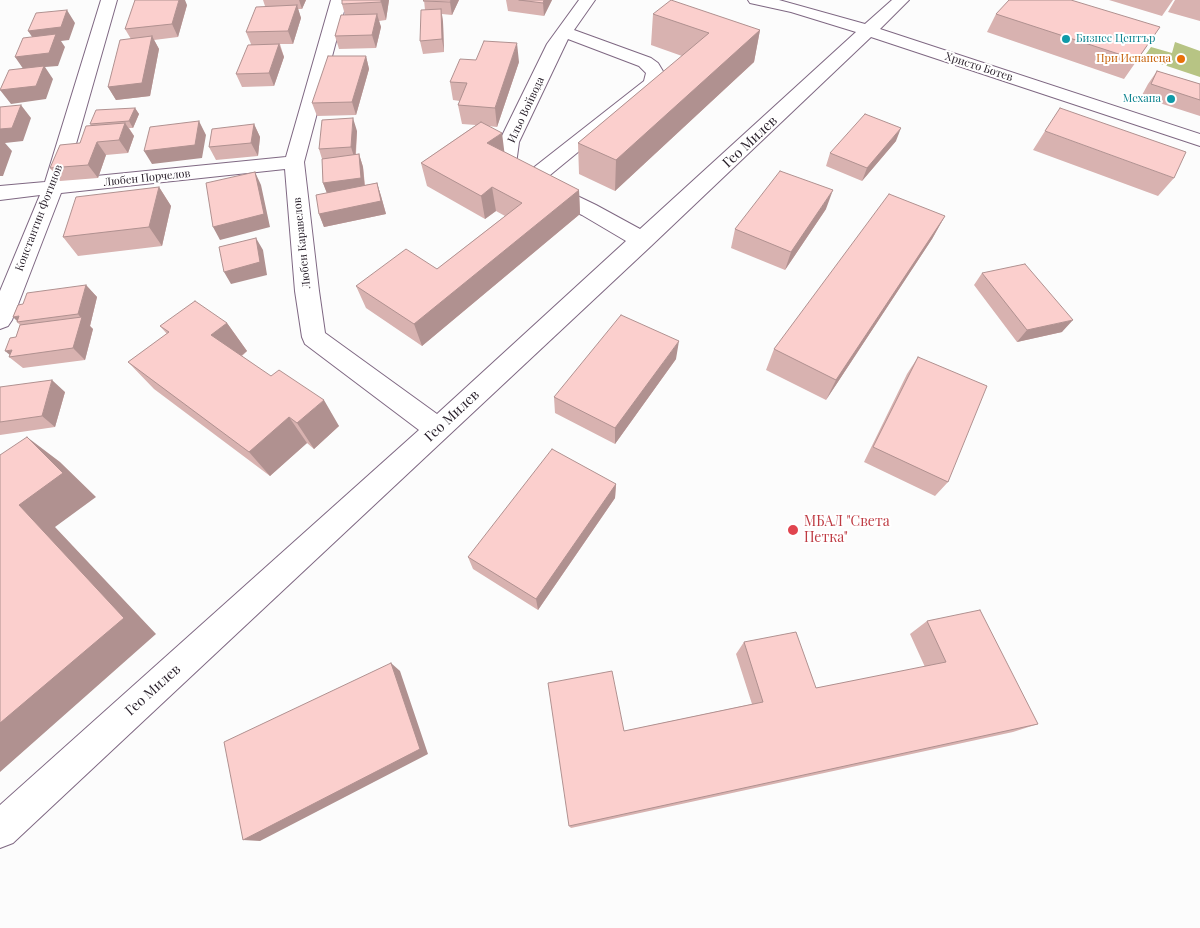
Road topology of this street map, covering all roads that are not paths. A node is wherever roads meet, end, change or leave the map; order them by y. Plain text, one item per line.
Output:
1 (109, 0) edge
2 (339, 0) edge
3 (587, 0) edge
4 (756, 0) edge
5 (901, 0) edge
6 (870, 31) junction
7 (565, 32) junction
8 (1200, 140) edge
9 (294, 162) junction
10 (530, 181) junction
11 (53, 188) junction
12 (0, 193) edge
13 (643, 241) junction
14 (0, 320) edge
15 (438, 429) junction
16 (0, 830) edge

1 - 11 street, Константин Фотинов
2 - 9 street, Любен Каравелов
3 - 7 street, Ильо Войвода
4 - 6 street, Христо Ботев
5 - 6 street, Гео Милев
6 - 8 street, Христо Ботев
6 - 13 street, Гео Милев
7 - 10 street, Ильо Войвода
7 - 10 street
9 - 11 street, Любен Порчелов
9 - 15 street, Любен Каравелов
10 - 13 street, Ильо Войвода
11 - 12 street, Любен Порчелов
11 - 14 street, Константин Фотинов
13 - 15 street, Гео Милев
15 - 16 street, Гео Милев

